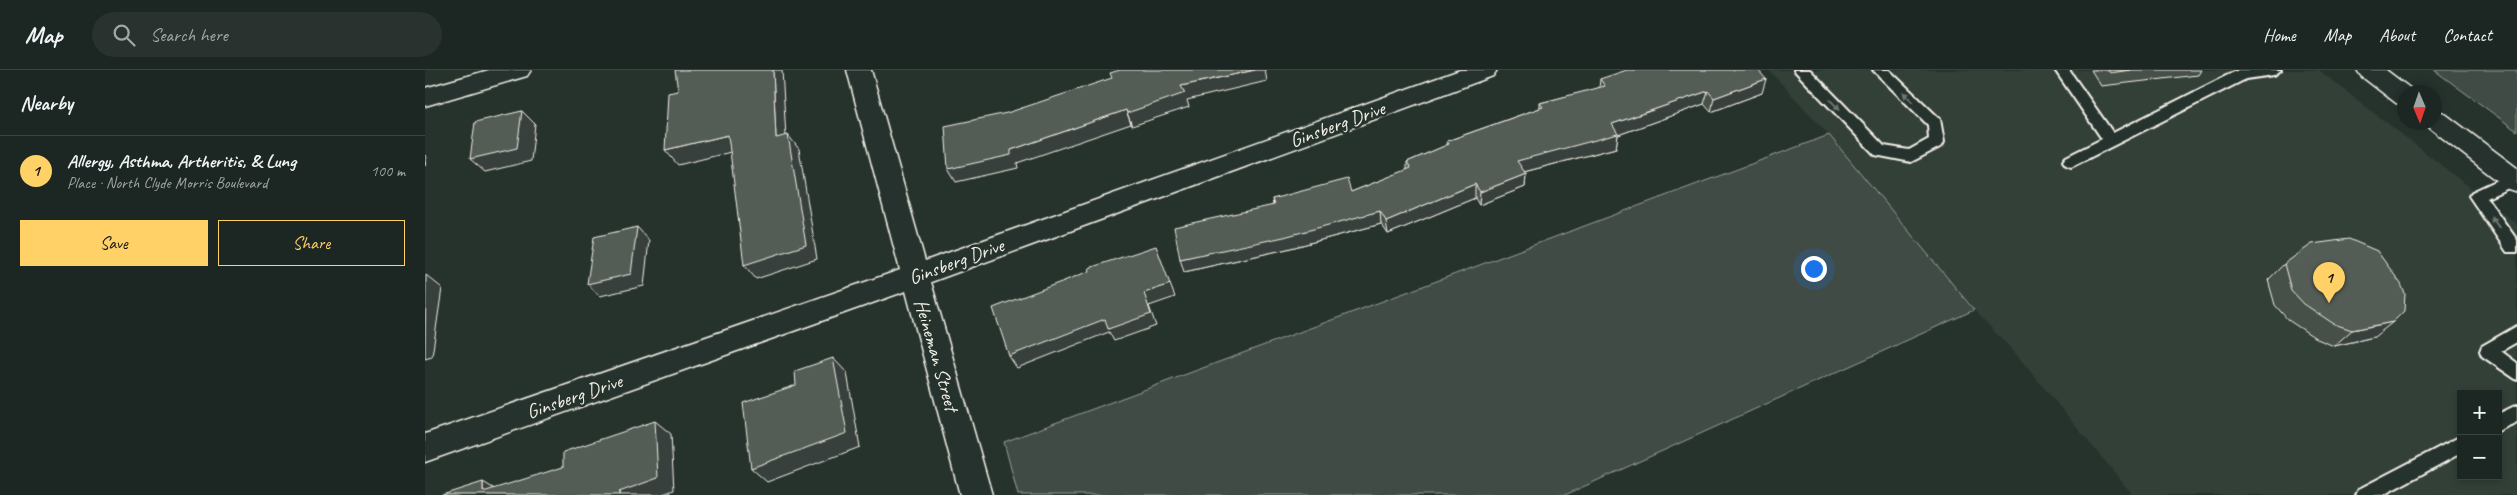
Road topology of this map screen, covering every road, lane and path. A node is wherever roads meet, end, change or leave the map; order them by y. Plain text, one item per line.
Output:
1 (519, 70) edge
2 (859, 70) edge
3 (1485, 70) edge
4 (1801, 70) edge
5 (1881, 70) edge
6 (2062, 70) edge
7 (2274, 70) edge
8 (2369, 70) edge
9 (2241, 72) edge
10 (2397, 91) edge
11 (425, 97) edge
12 (2442, 125) edge
13 (2111, 141) junction
14 (2071, 161) dead end
15 (2515, 181) edge
16 (2477, 196) joint
17 (2513, 247) dead end
18 (915, 276) junction
19 (2517, 333) edge
20 (2517, 373) edge
21 (2517, 413) edge
22 (2502, 421) edge
23 (2457, 446) edge
24 (425, 448) edge
25 (976, 495) edge
26 (2365, 495) edge

1 - 11 street
2 - 18 street, Heineman Street
3 - 18 street, Ginsberg Drive
4 -> 5 lane
6 - 13 lane
7 - 9 lane
8 - 10 street
9 - 13 lane
12 - 15 street
13 - 14 lane
15 - 16 lane
17 -> 16 lane
18 - 24 street, Ginsberg Drive
18 - 25 street, Heineman Street
19 - 20 lane
21 - 22 lane
23 - 26 lane

